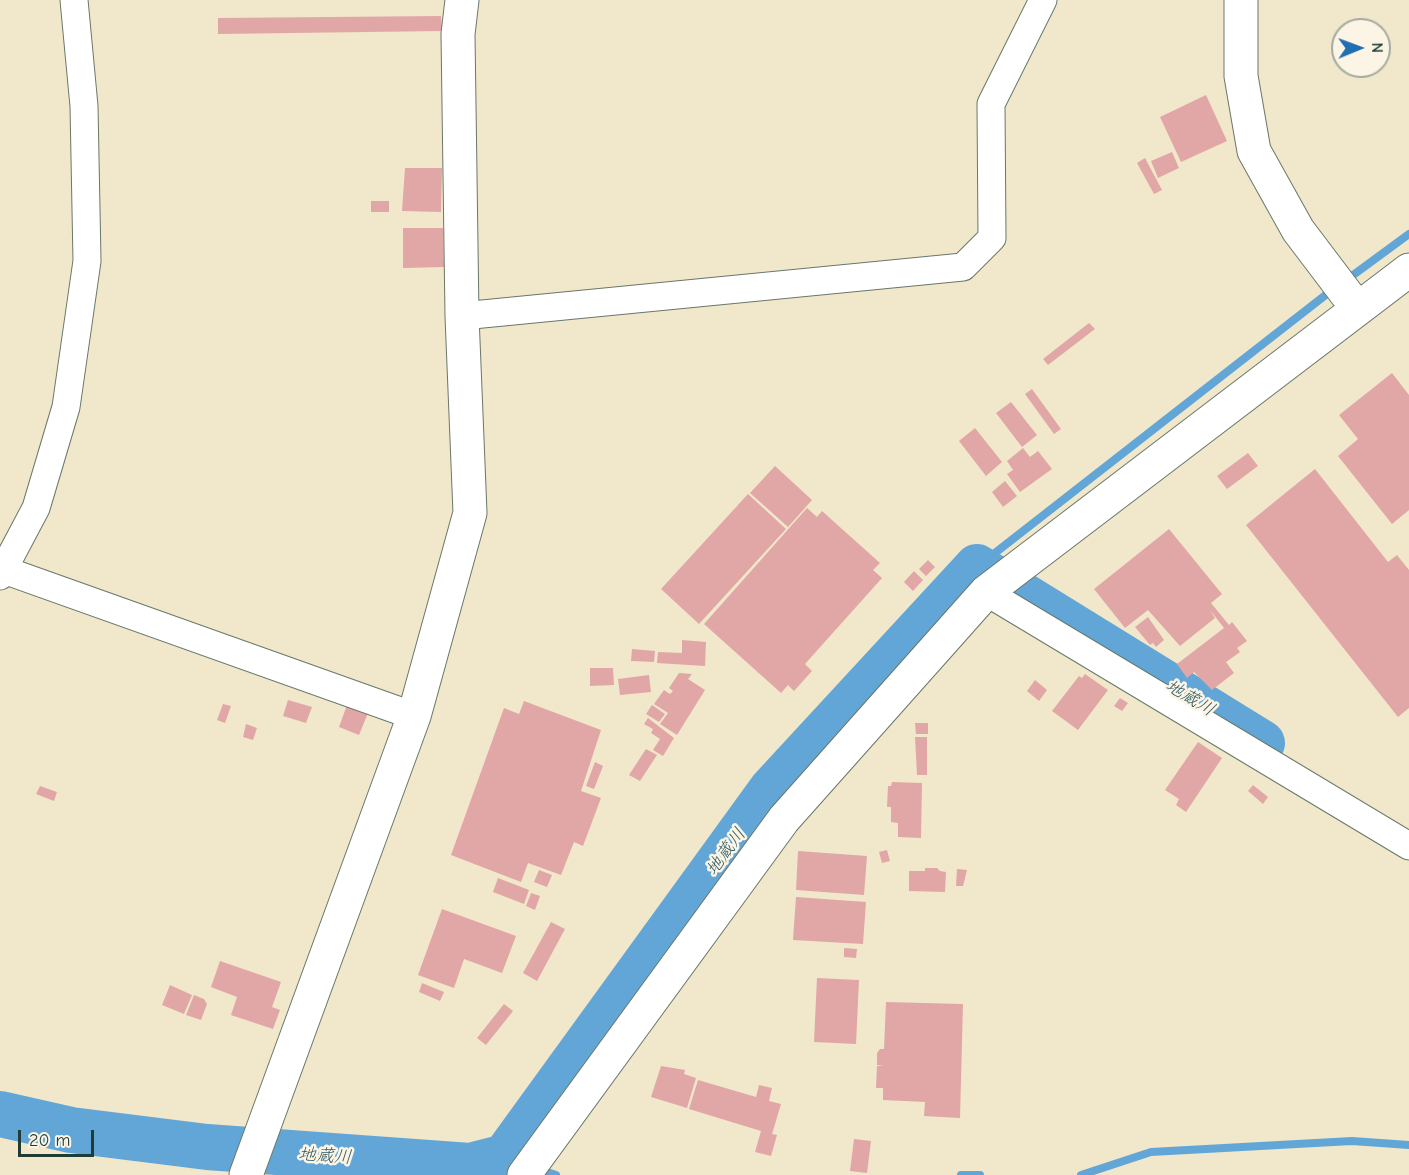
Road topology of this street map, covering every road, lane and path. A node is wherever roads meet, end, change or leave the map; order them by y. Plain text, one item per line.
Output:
1 (74, 0) edge
2 (462, 0) edge
3 (1043, 0) edge
4 (1241, 0) edge
5 (1409, 270) edge
6 (1357, 308) junction
7 (462, 316) junction
8 (2, 573) edge
9 (986, 592) junction
10 (414, 716) junction
11 (1409, 846) edge
12 (246, 1175) edge
13 (524, 1175) edge

1 - 8 street
2 - 7 street
3 - 7 street
4 - 6 street
5 - 6 street
6 - 9 street
7 - 10 street
8 - 10 street
9 - 11 street
9 - 13 street
10 - 12 street

